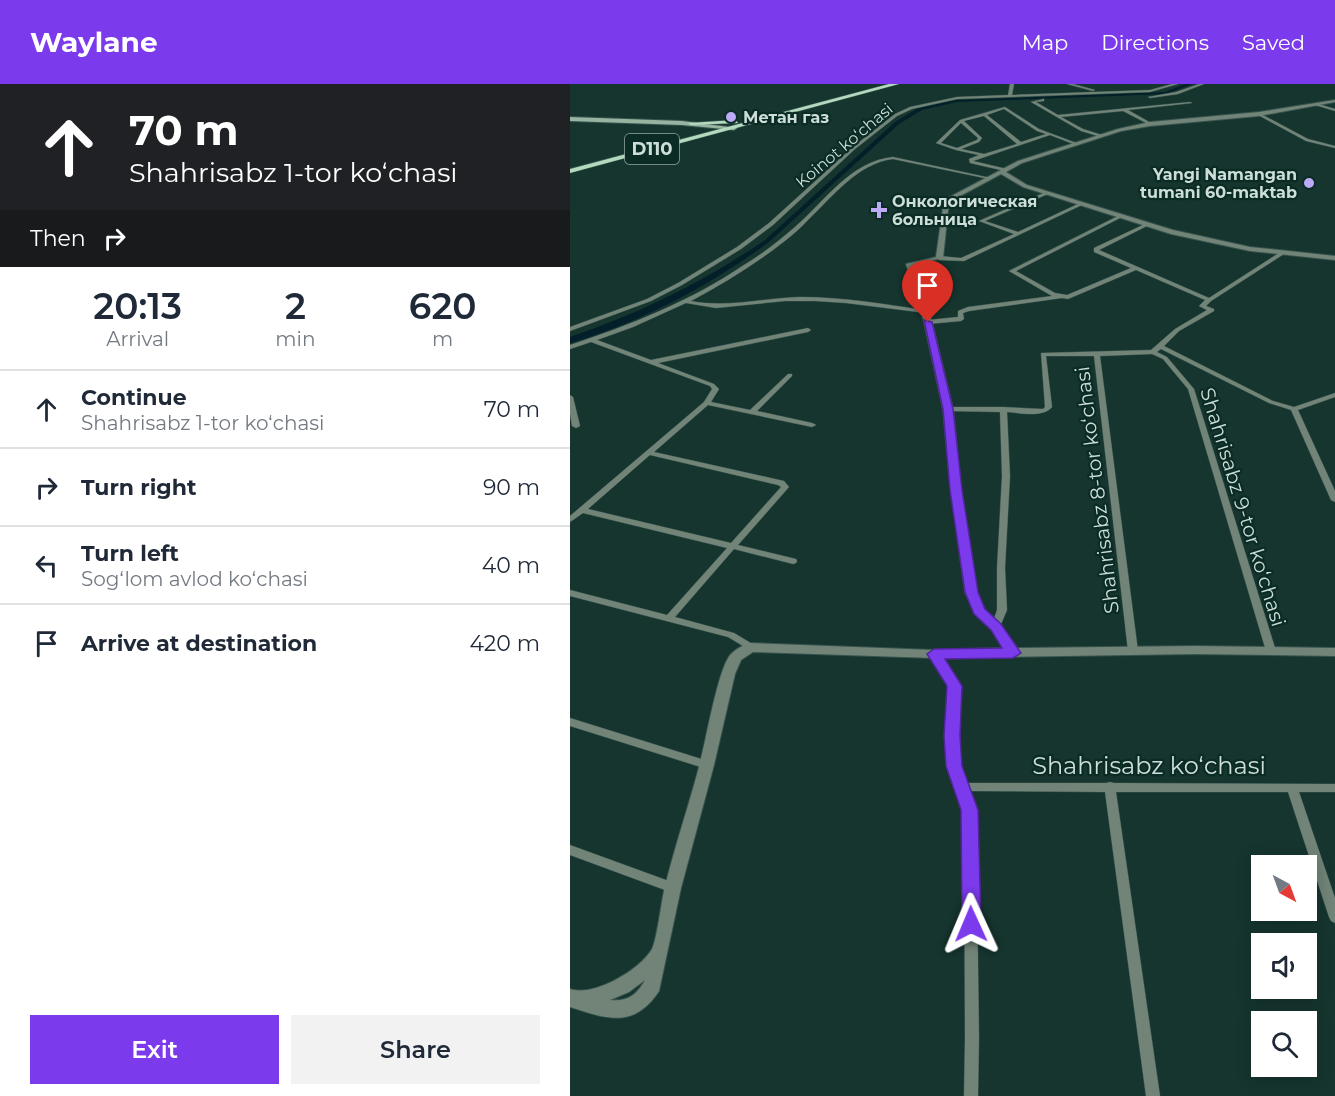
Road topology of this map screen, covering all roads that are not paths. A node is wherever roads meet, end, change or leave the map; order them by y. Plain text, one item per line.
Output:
1 (888, 84) edge
2 (896, 84) edge
3 (1012, 84) edge
4 (1069, 84) edge
5 (1176, 84) edge
6 (1202, 84) edge
7 (859, 93) junction
8 (1105, 93) junction
9 (1010, 96) junction
10 (1335, 101) edge
11 (1190, 103) dead end
12 (1316, 104) junction
13 (1124, 109) junction
14 (1335, 110) edge
15 (984, 114) junction
16 (1259, 114) junction
17 (1056, 116) junction
18 (570, 119) edge
19 (751, 120) junction
20 (961, 121) junction
21 (689, 123) junction
22 (1150, 124) junction
23 (730, 127) junction
24 (1050, 134) junction
25 (696, 135) junction
26 (1101, 136) junction
27 (1020, 144) junction
28 (1077, 144) junction
29 (1335, 147) edge
30 (957, 148) junction
31 (984, 155) junction
32 (570, 169) edge
33 (1005, 170) junction
34 (989, 178) junction
35 (1046, 193) junction
36 (1082, 204) junction
37 (1120, 216) junction
38 (1147, 224) junction
39 (1019, 234) junction
40 (1284, 252) junction
41 (939, 258) junction
42 (1335, 258) edge
43 (1136, 268) junction
44 (1061, 296) junction
45 (1209, 300) junction
46 (688, 302) junction
47 (926, 317) junction
48 (570, 329) edge
49 (808, 330) dead end
50 (591, 340) junction
51 (570, 347) edge
52 (1156, 349) junction
53 (1097, 354) junction
54 (649, 362) junction
55 (790, 375) dead end
56 (1335, 395) edge
57 (570, 397) edge
58 (707, 403) junction
59 (948, 409) junction
60 (1293, 409) junction
61 (1003, 410) junction
62 (752, 412) junction
63 (812, 425) dead end
64 (576, 426) dead end
65 (649, 453) junction
66 (1335, 500) edge
67 (582, 510) junction
68 (570, 520) edge
69 (734, 546) junction
70 (793, 561) dead end
71 (570, 593) edge
72 (669, 617) junction
73 (996, 627) junction
74 (751, 647) junction
75 (1132, 651) junction
76 (1271, 651) junction
77 (1335, 652) edge
78 (1013, 653) junction
79 (934, 654) junction
80 (570, 722) edge
81 (706, 765) junction
82 (1110, 786) junction
83 (963, 787) junction
84 (1292, 787) junction
85 (1335, 788) edge
86 (570, 850) edge
87 (673, 888) junction
88 (1335, 917) edge
89 (571, 999) edge
90 (971, 1096) edge
91 (1153, 1096) edge

1 - 7 main road, D110
2 - 7 main road, D110
3 - 9 street
4 - 8 street
5 - 8 street, Koinot koʻchasi
6 - 17 street
7 - 19 main road, D110
7 - 23 main road, D110
8 - 9 street, Koinot koʻchasi
9 - 48 street, Koinot koʻchasi
10 - 12 street
11 - 13 street
12 - 14 street
12 - 16 street
13 - 17 street
13 - 22 street
15 - 20 street
15 - 24 street
15 - 27 street
16 - 22 street
16 - 29 street
17 - 26 street
18 - 21 main road
19 - 21 main road
19 - 23 main road, D110
20 - 30 street
20 - 30 street
21 - 23 main road
21 - 25 main road
22 - 26 street
23 - 25 main road, D110
23 - 32 main road, D110
24 - 27 street
24 - 28 street
25 - 32 main road, D110
26 - 28 street
27 - 31 street
28 - 33 street
30 - 31 street
31 - 33 street
33 - 34 street
33 - 35 street
34 - 41 street
34 - 46 street
35 - 36 street
35 - 39 street
36 - 37 street
36 - 39 street
37 - 38 street
37 - 44 street
38 - 40 street
38 - 43 street
39 - 41 street
40 - 42 street
40 - 45 street
41 - 47 street
43 - 44 street
43 - 45 street
44 - 47 street
45 - 52 street
46 - 47 street
46 - 50 street
47 - 59 street
49 - 54 street
50 - 51 street
50 - 54 street
52 - 53 street, Shahrisabz 8-tor koʻchasi
52 - 60 street
52 - 76 street, Shahrisabz 9-tor koʻchasi
53 - 61 street
53 - 75 street, Shahrisabz 8-tor koʻchasi
54 - 58 street
55 - 62 street
56 - 60 street
57 - 64 street
58 - 62 street
58 - 65 street
59 - 61 street
59 - 73 street
60 - 66 street
61 - 73 street
62 - 63 street
65 - 67 street
65 - 69 street
67 - 68 street
67 - 69 street
69 - 70 street
69 - 72 street
71 - 72 street
72 - 74 street
73 - 78 street
74 - 79 street
74 - 81 street
75 - 76 street
75 - 78 street
76 - 77 street
78 - 79 street
79 - 83 street
80 - 81 street
81 - 87 street
82 - 83 street, Shahrisabz koʻchasi
82 - 84 street, Shahrisabz koʻchasi
82 - 91 street
83 - 90 street
84 - 85 street, Shahrisabz koʻchasi
84 - 88 street
86 - 87 street
87 - 89 street

